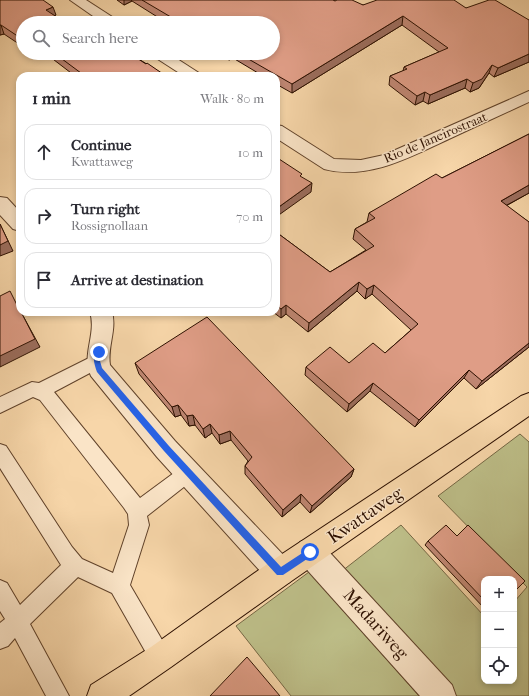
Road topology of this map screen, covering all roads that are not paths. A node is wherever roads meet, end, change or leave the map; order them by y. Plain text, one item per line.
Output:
1 (77, 0) edge
2 (101, 16) edge
3 (169, 60) edge
4 (188, 72) edge
5 (529, 96) edge
6 (280, 133) edge
7 (0, 203) edge
8 (16, 220) edge
9 (103, 316) edge
10 (97, 361) junction
11 (40, 391) junction
12 (529, 403) edge
13 (0, 405) edge
14 (0, 452) edge
15 (188, 473) junction
16 (137, 512) junction
17 (310, 552) junction
18 (75, 566) junction
19 (280, 572) junction
20 (119, 586) junction
21 (0, 590) edge
22 (17, 622) junction
23 (0, 638) edge
24 (161, 657) junction
25 (118, 692) edge
26 (58, 696) edge
27 (441, 696) edge

1 - 2 street
3 - 4 street
5 - 6 street, Rio de Janeirostraat
7 - 8 street
9 - 10 street
10 - 11 lane
10 - 15 street
11 - 13 lane
11 - 16 lane
12 - 17 main road, Kwattaweg
14 - 18 lane
15 - 16 lane
15 - 19 street
16 - 20 lane
17 - 19 main road, Kwattaweg
17 - 27 street, Madariweg
18 - 20 lane
18 - 22 lane
19 - 24 main road, Kwattaweg
20 - 24 lane
21 - 22 lane
22 - 23 lane
22 - 26 lane
24 - 25 main road, Kwattaweg

